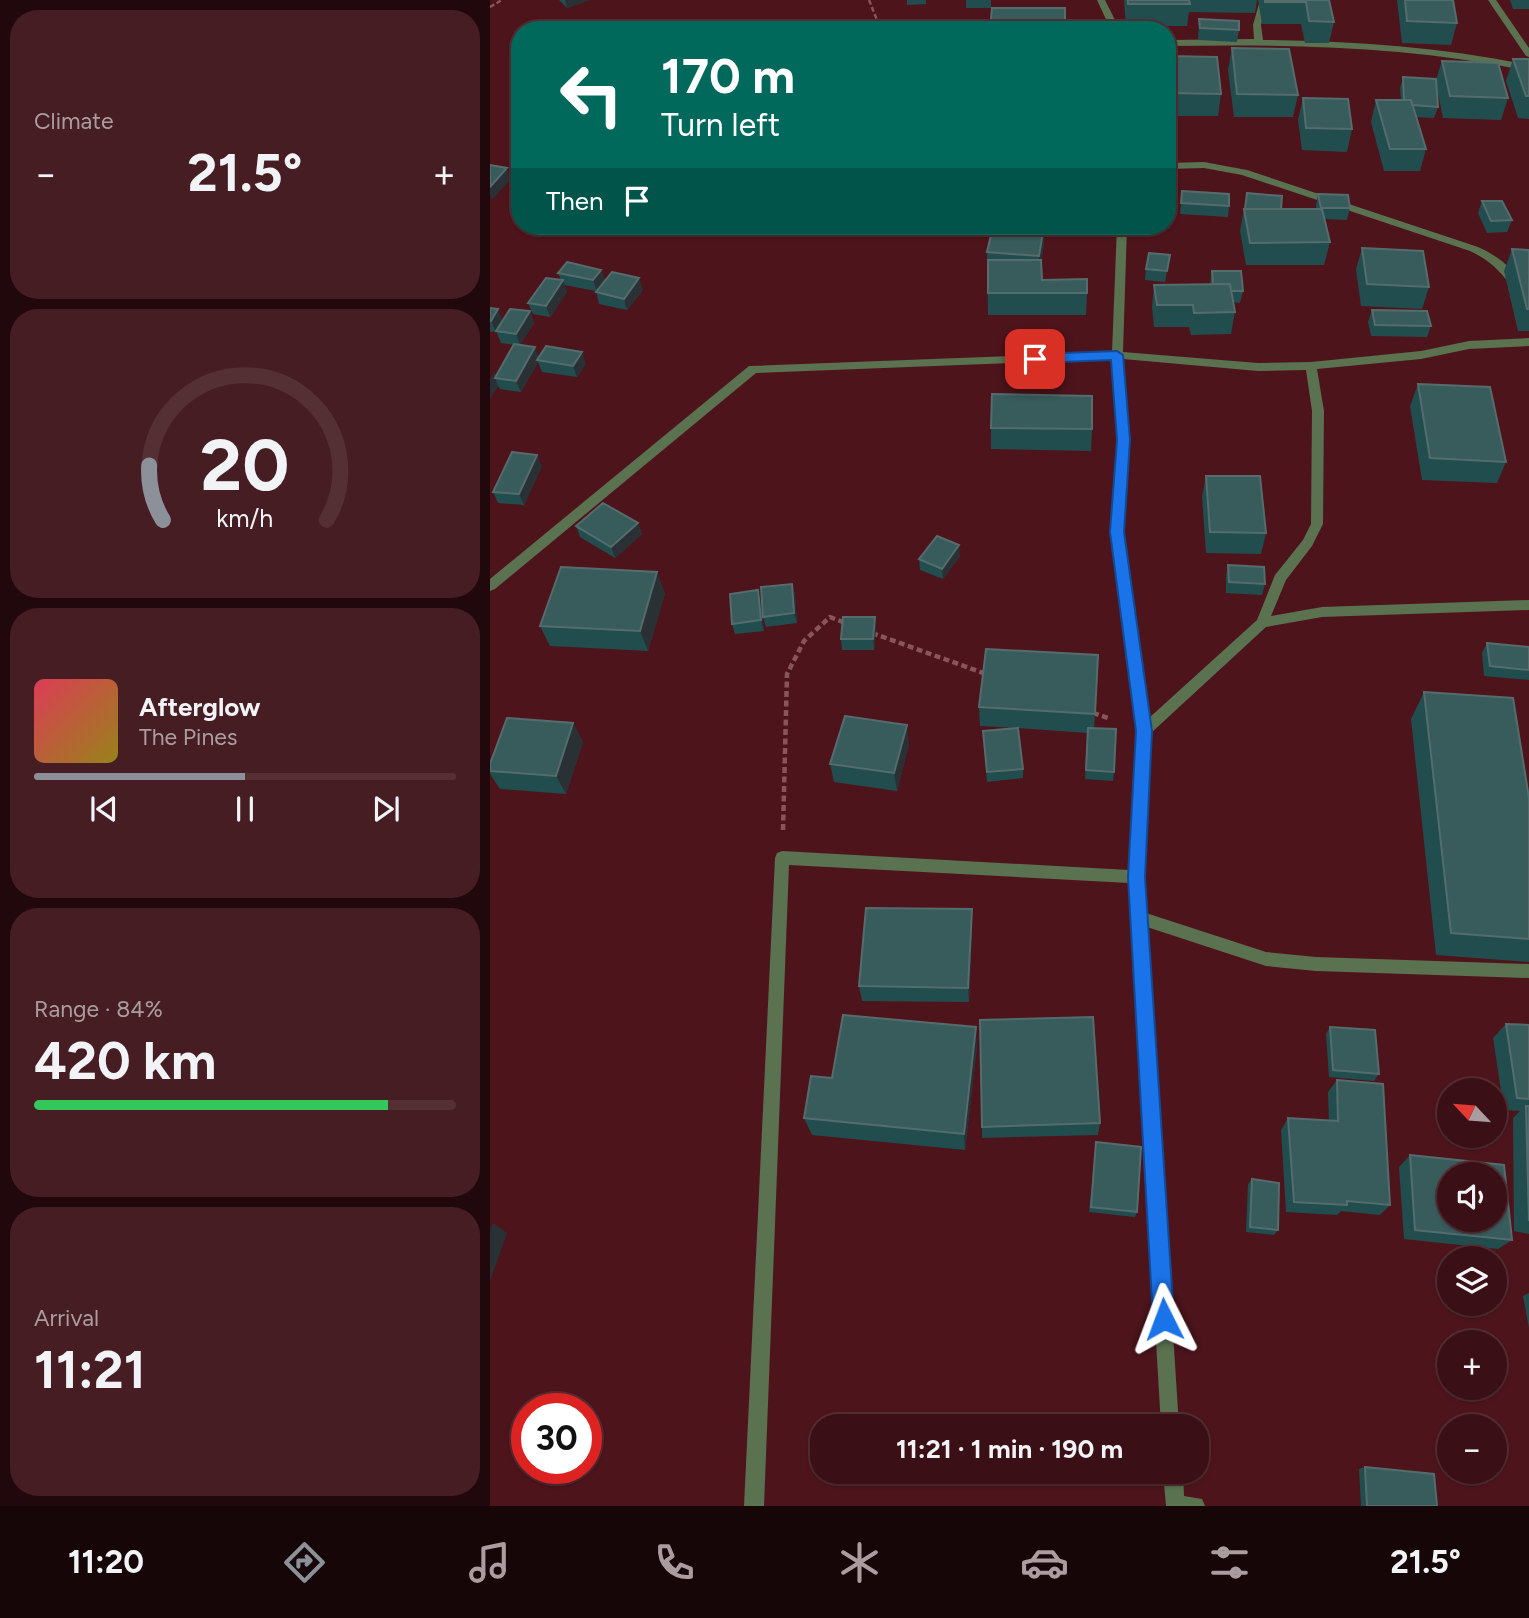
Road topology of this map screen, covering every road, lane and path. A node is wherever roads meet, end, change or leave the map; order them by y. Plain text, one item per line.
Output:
1 (502, 0) edge
2 (869, 0) edge
3 (1101, 0) edge
4 (1264, 0) edge
5 (1492, 0) edge
6 (490, 7) edge
7 (877, 21) edge
8 (1112, 21) edge
9 (1259, 41) junction
10 (1176, 43) edge
11 (1529, 54) edge
12 (1529, 68) edge
13 (1176, 166) edge
14 (1122, 235) edge
15 (1529, 306) edge
16 (1529, 342) edge
17 (1117, 355) junction
18 (1311, 366) junction
19 (490, 586) edge
20 (1529, 605) edge
21 (1262, 623) junction
22 (856, 626) edge
23 (869, 631) edge
24 (987, 674) edge
25 (1092, 712) edge
26 (1144, 731) junction
27 (782, 858) junction
28 (1136, 877) junction
29 (1139, 918) junction
30 (1529, 971) edge
31 (1169, 1414) edge
32 (1174, 1484) edge
33 (754, 1506) edge
34 (1195, 1506) edge

1 - 6 path
2 - 7 path
3 - 8 street
4 - 9 street
5 - 11 street
9 - 10 street
9 - 12 street
13 - 15 street
14 - 17 street
16 - 18 street
17 - 18 street
17 - 19 street
17 - 26 street
18 - 21 street
20 - 21 street
21 - 26 street
22 - 27 path
23 - 24 path
25 - 26 path
26 - 28 street
27 - 28 street
27 - 33 street
28 - 29 street
29 - 30 street
29 - 31 street
32 - 34 street

